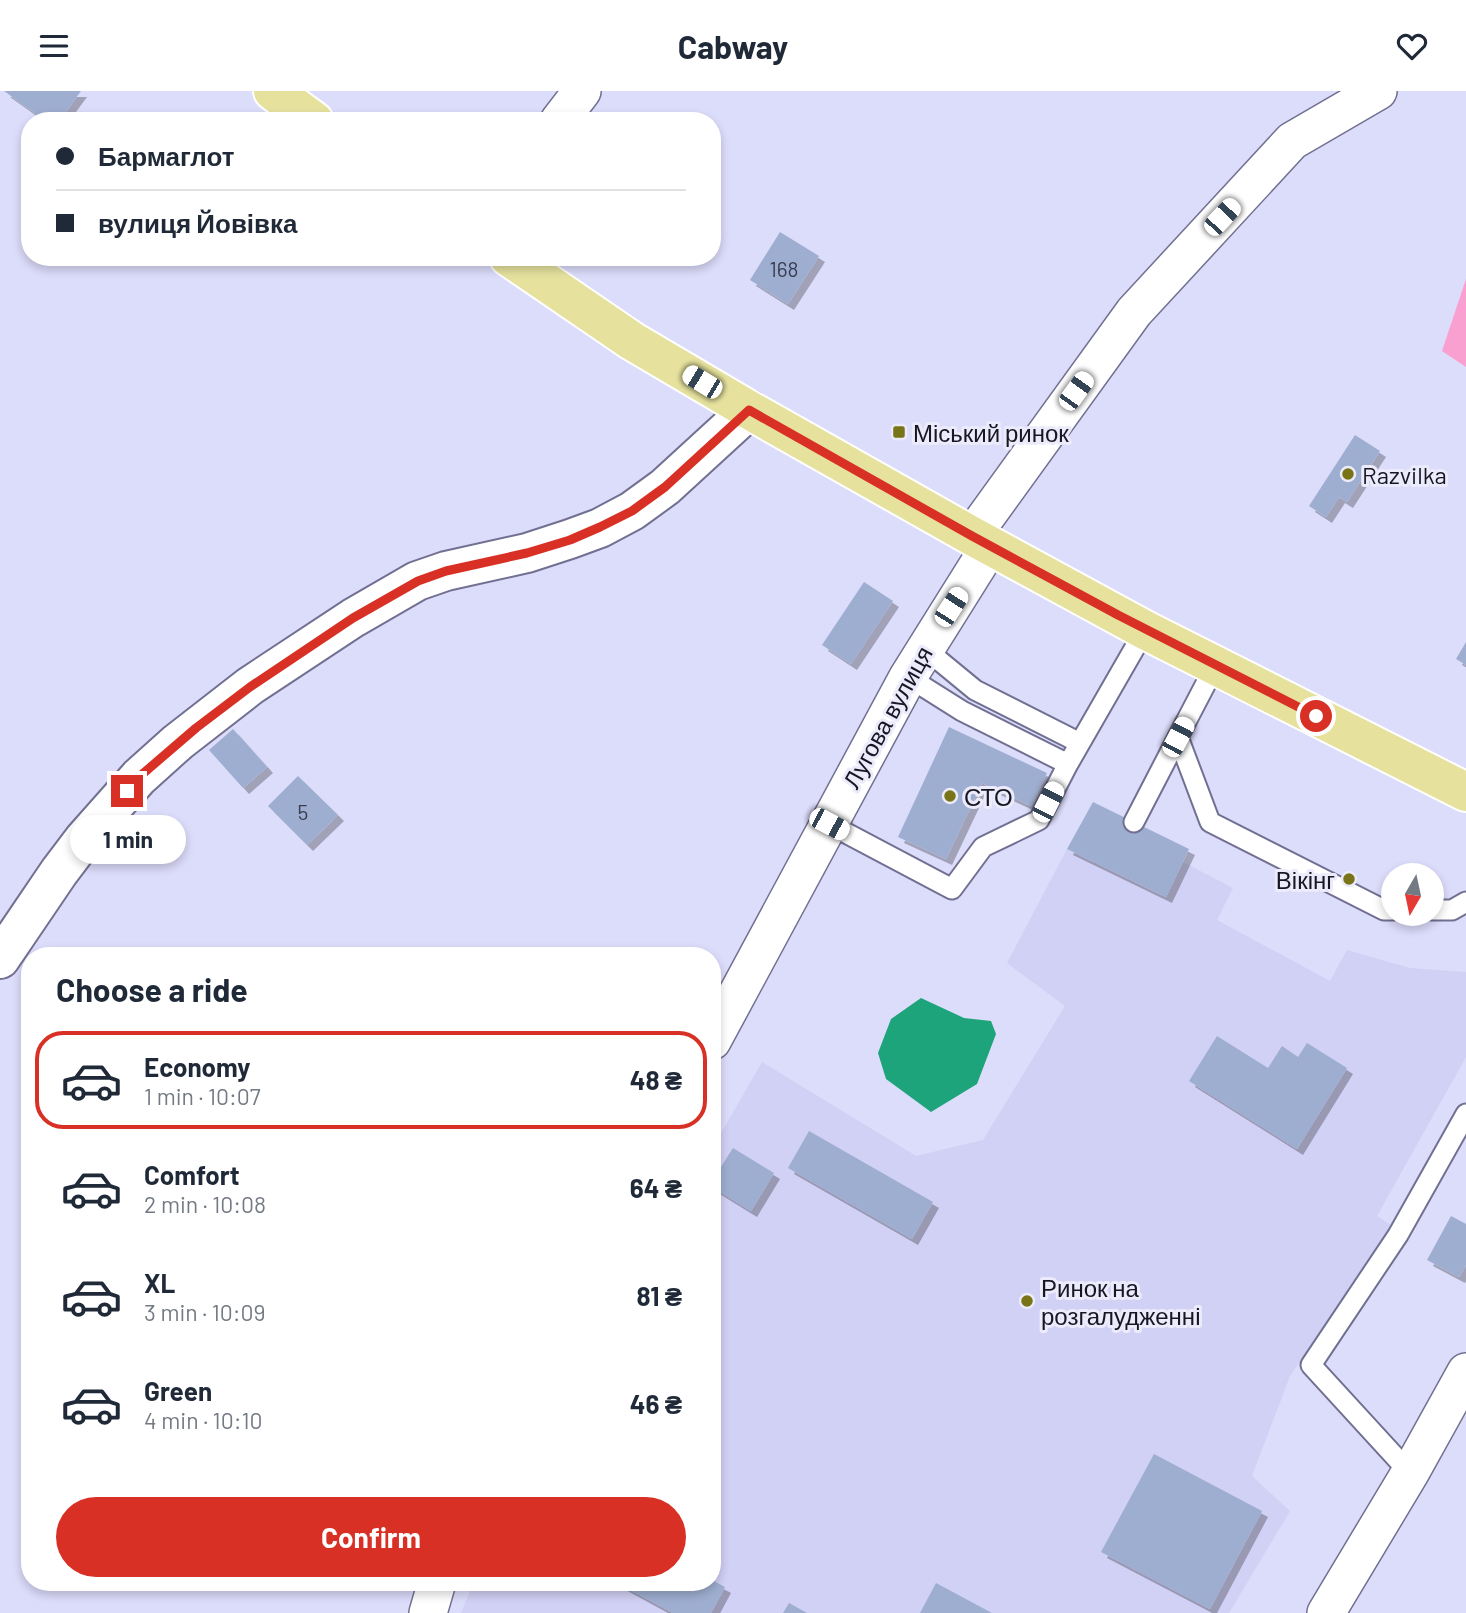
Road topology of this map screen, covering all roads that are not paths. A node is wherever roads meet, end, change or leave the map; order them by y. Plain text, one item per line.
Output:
1 (273, 91) edge
2 (582, 91) edge
3 (1378, 91) edge
4 (302, 112) edge
5 (566, 112) edge
6 (522, 266) edge
7 (749, 410) junction
8 (981, 541) junction
9 (1145, 630) junction
10 (916, 663) junction
11 (1215, 666) junction
12 (1178, 737) junction
13 (1080, 743) junction
14 (1068, 764) junction
15 (1466, 792) edge
16 (1134, 822) dead end
17 (829, 824) junction
18 (1466, 902) edge
19 (1381, 908) edge
20 (1444, 910) edge
21 (0, 959) edge
22 (721, 1024) edge
23 (1466, 1114) edge
24 (1466, 1372) edge
25 (1410, 1473) junction
26 (434, 1591) edge
27 (428, 1613) edge
28 (1326, 1613) edge

1 - 4 highway
2 - 5 street
3 - 8 street, Лугова вулиця
6 - 7 highway
7 - 8 highway
7 - 21 street
8 - 9 highway
8 - 10 street, Лугова вулиця
9 - 11 highway
9 - 13 lane
10 - 13 lane
10 - 14 lane
10 - 17 street, Лугова вулиця
11 - 12 lane
11 - 15 highway
12 - 16 lane
12 - 19 lane
13 - 14 lane
14 - 17 lane
17 - 22 street, Лугова вулиця
18 - 20 lane
23 - 25 lane
24 - 25 street
25 - 28 street
26 - 27 street

